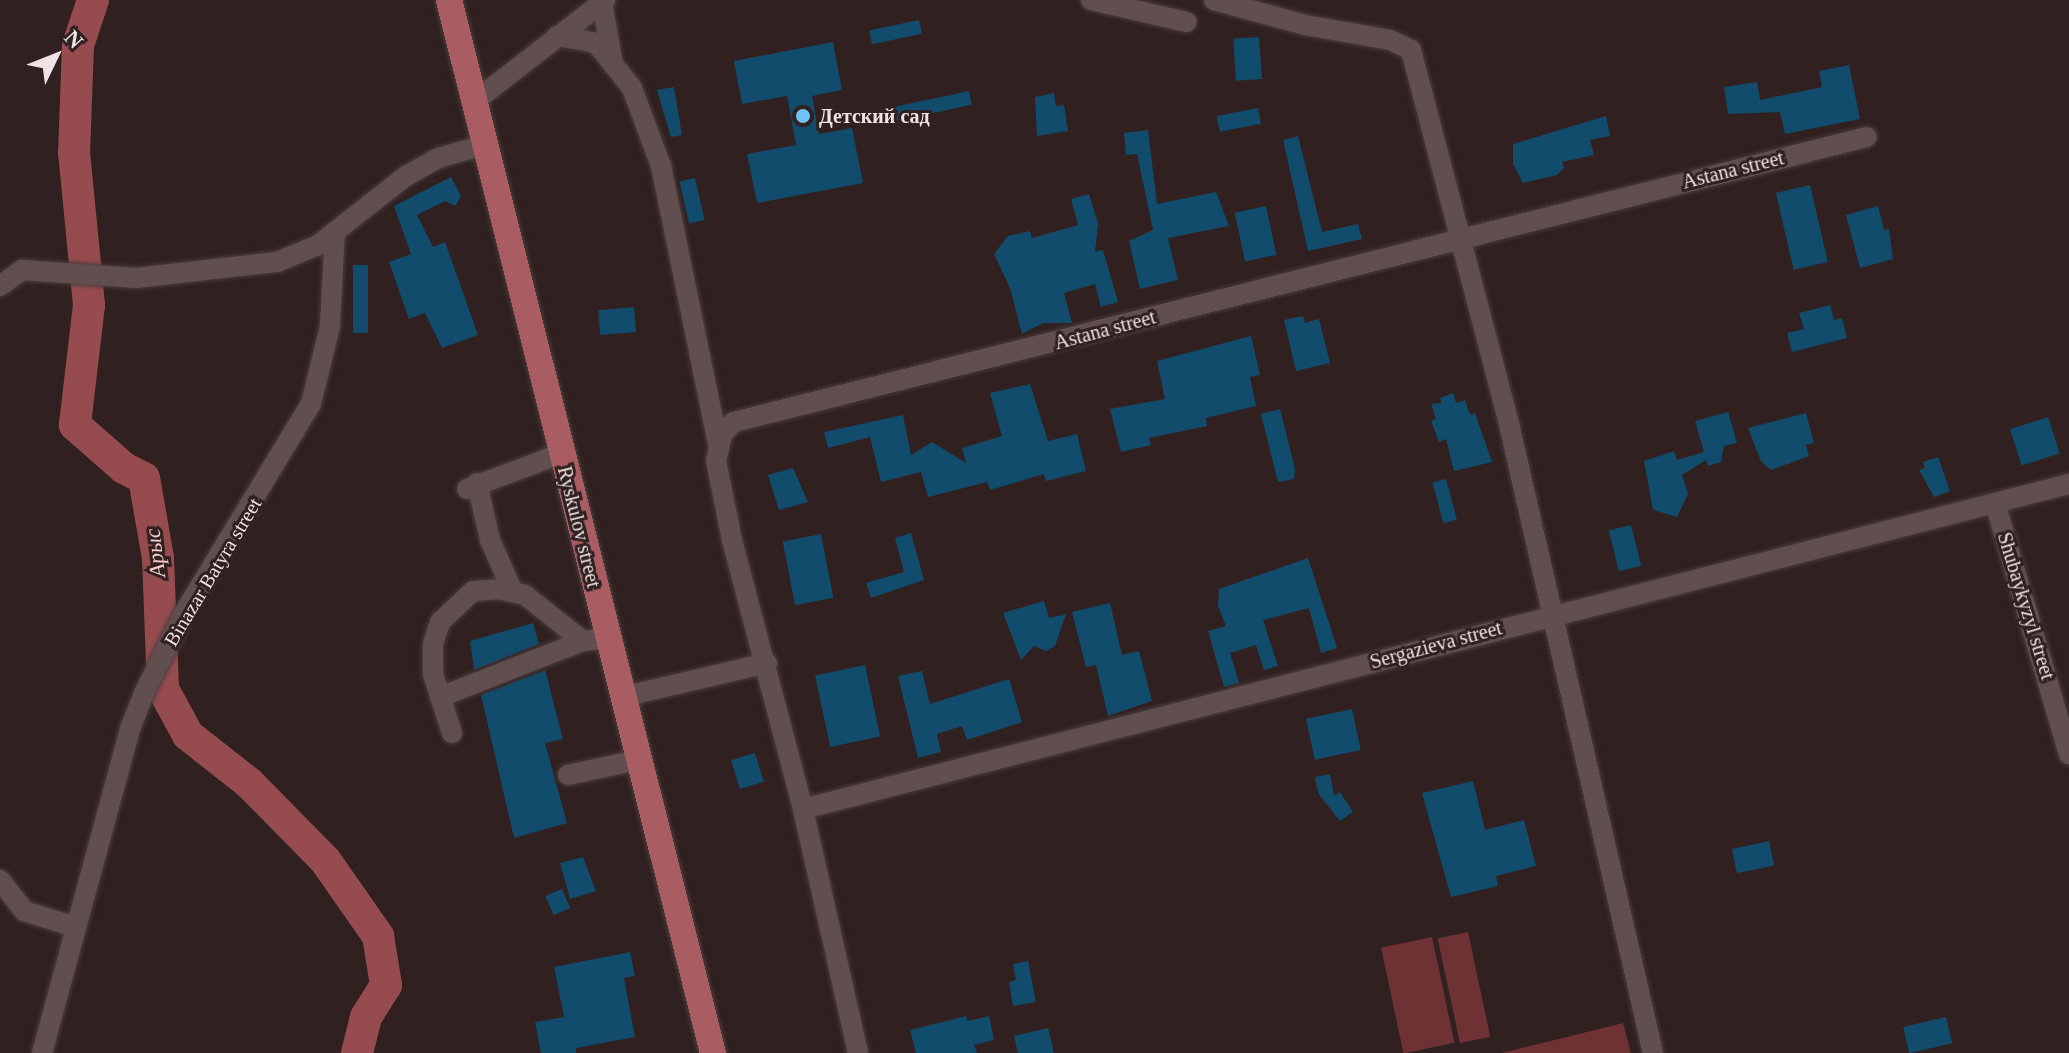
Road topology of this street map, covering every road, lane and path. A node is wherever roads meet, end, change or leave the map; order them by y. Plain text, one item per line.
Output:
1 (449, 0) edge
2 (1091, 0) edge
3 (1214, 0) edge
4 (603, 1) edge
5 (1187, 22) dead end
6 (557, 36) junction
7 (612, 59) junction
8 (475, 101) junction
9 (1867, 137) dead end
10 (487, 144) junction
11 (335, 231) junction
12 (1461, 236) junction
13 (0, 286) edge
14 (719, 449) junction
15 (560, 454) junction
16 (2069, 484) edge
17 (1995, 503) junction
18 (513, 592) junction
19 (1551, 614) junction
20 (595, 640) junction
21 (767, 663) junction
22 (440, 697) junction
23 (622, 697) junction
24 (452, 733) dead end
25 (2069, 754) edge
26 (638, 760) junction
27 (568, 775) dead end
28 (803, 809) junction
29 (0, 880) edge
30 (75, 927) junction
31 (42, 1053) edge
32 (713, 1053) edge
33 (858, 1053) edge
34 (1653, 1053) edge

1 - 8 main road, Ryskulov street
2 - 5 street
3 - 12 street
4 - 6 street
4 - 7 street
6 - 7 street
6 - 8 street
7 - 14 street
8 - 10 main road, Ryskulov street
9 - 12 street, Astana street
10 - 11 street
10 - 15 main road, Ryskulov street
11 - 13 street
11 - 30 street, Binazar Batyra street
12 - 14 street, Astana street
12 - 19 street
14 - 21 street
15 - 18 street
15 - 20 main road, Ryskulov street
16 - 17 street, Sergazieva street
17 - 19 street, Sergazieva street
17 - 25 street, Shubaykyzyl street
18 - 20 street
18 - 22 street
19 - 28 street, Sergazieva street
19 - 34 street
20 - 22 street
20 - 23 main road, Ryskulov street
21 - 23 street
21 - 28 street
22 - 24 street
23 - 26 main road, Ryskulov street
26 - 27 street
26 - 32 main road, Ryskulov street
28 - 33 street
29 - 30 street
30 - 31 street, Binazar Batyra street

